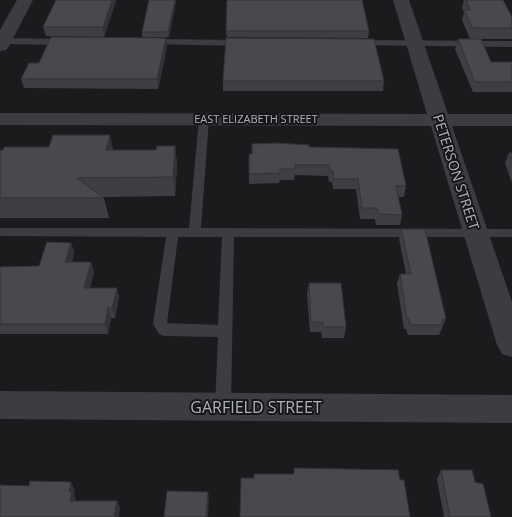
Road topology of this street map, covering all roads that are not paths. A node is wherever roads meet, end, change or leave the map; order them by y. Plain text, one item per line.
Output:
1 (25, 0) edge
2 (401, 0) edge
3 (70, 42) edge
4 (139, 42) edge
5 (1, 43) edge
6 (256, 43) edge
7 (344, 43) edge
8 (415, 44) junction
9 (512, 44) edge
10 (0, 119) edge
11 (204, 119) junction
12 (440, 120) junction
13 (512, 120) edge
14 (0, 232) edge
15 (173, 232) junction
16 (195, 232) junction
17 (228, 232) junction
18 (476, 233) junction
19 (512, 233) edge
20 (225, 331) junction
21 (512, 345) edge
22 (0, 405) edge
23 (223, 407) junction
24 (512, 408) edge

1 - 5 street
2 - 8 street, PETERSON STREET
3 - 5 lane
4 - 6 lane
7 - 8 lane
8 - 9 lane
8 - 12 street, PETERSON STREET
10 - 11 street, EAST ELIZABETH STREET
11 - 12 street, EAST ELIZABETH STREET
11 - 16 lane
12 - 13 street, EAST ELIZABETH STREET
12 - 18 street, PETERSON STREET
14 - 15 lane
15 - 16 lane
15 - 20 lane
16 - 17 lane
17 - 18 lane
17 - 20 lane
18 - 19 lane
18 - 21 street, PETERSON STREET
20 - 23 lane
22 - 23 street, GARFIELD STREET
23 - 24 street, GARFIELD STREET

